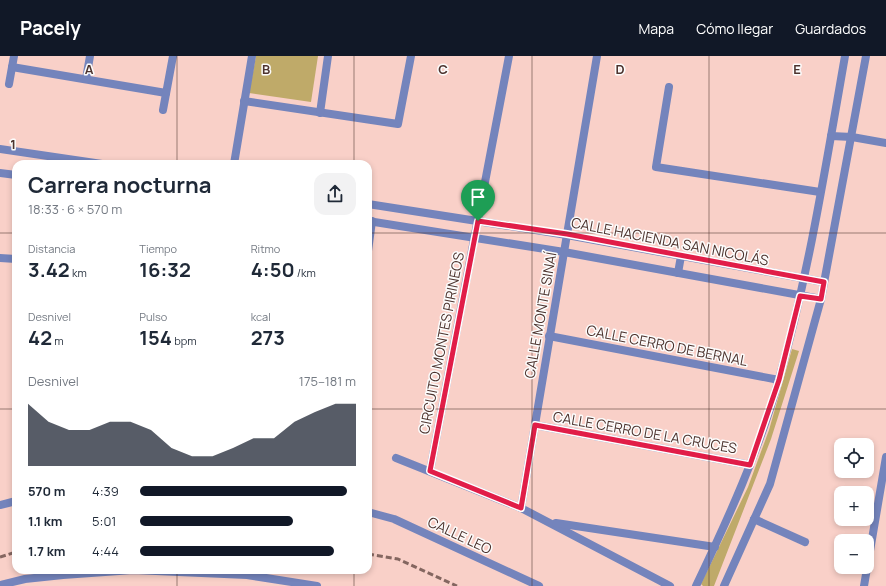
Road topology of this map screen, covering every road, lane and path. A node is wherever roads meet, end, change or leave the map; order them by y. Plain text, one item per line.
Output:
1 (14, 56) edge
2 (90, 56) edge
3 (173, 56) edge
4 (252, 56) edge
5 (328, 56) edge
6 (410, 56) edge
7 (508, 56) edge
8 (597, 56) edge
9 (845, 56) edge
10 (866, 56) edge
11 (12, 67) junction
12 (86, 79) junction
13 (9, 84) dead end
14 (669, 87) dead end
15 (166, 93) junction
16 (244, 101) junction
17 (163, 110) dead end
18 (320, 113) junction
19 (831, 136) junction
20 (852, 137) junction
21 (886, 143) edge
22 (0, 149) edge
23 (75, 160) edge
24 (235, 160) edge
25 (0, 173) edge
26 (12, 174) edge
27 (820, 192) junction
28 (372, 205) edge
29 (372, 221) edge
30 (478, 221) junction
31 (567, 234) junction
32 (474, 238) junction
33 (564, 252) junction
34 (681, 256) junction
35 (0, 258) edge
36 (12, 259) edge
37 (678, 273) junction
38 (804, 279) junction
39 (824, 282) junction
40 (800, 296) junction
41 (821, 299) junction
42 (550, 336) junction
43 (779, 380) junction
44 (535, 425) junction
45 (886, 457) edge
46 (396, 458) dead end
47 (750, 465) junction
48 (430, 471) junction
49 (12, 502) edge
50 (0, 505) edge
51 (521, 508) junction
52 (372, 513) edge
53 (754, 520) junction
54 (548, 522) junction
55 (805, 542) dead end
56 (715, 547) junction
57 (77, 574) edge
58 (224, 574) edge
59 (0, 585) edge
60 (317, 586) edge
61 (539, 586) edge
62 (670, 586) edge
63 (696, 586) edge
64 (724, 586) edge
65 (864, 586) edge

1 - 11 street
2 - 12 street
3 - 15 street
4 - 16 street
5 - 18 street
6 - 18 street
7 - 30 street, CIRCUITO MONTES PIRINEOS
8 - 31 street, CALLE MONTE SINAÍ
9 - 19 street
10 - 20 street
11 - 12 street
11 - 13 street
12 - 15 street
14 - 27 street
15 - 17 street
16 - 18 street
16 - 24 street
19 - 20 street
19 - 27 street
20 - 21 street
20 - 39 street
22 - 23 street
25 - 26 street
27 - 38 street
28 - 30 street, CALLE HACIENDA SAN NICOLÁS
29 - 32 street, CALLE HACIENDA SAN NICOLÁS
30 - 31 street, CALLE HACIENDA SAN NICOLÁS
30 - 32 street, CIRCUITO MONTES PIRINEOS
31 - 33 street, CALLE MONTE SINAÍ
31 - 34 street, CALLE HACIENDA SAN NICOLÁS
32 - 33 street, CALLE HACIENDA SAN NICOLÁS
32 - 48 street, CIRCUITO MONTES PIRINEOS
33 - 37 street, CALLE HACIENDA SAN NICOLÁS
33 - 42 street, CALLE MONTE SINAÍ
34 - 37 street
34 - 38 street, CALLE HACIENDA SAN NICOLÁS
35 - 36 street
37 - 40 street, CALLE HACIENDA SAN NICOLÁS
38 - 39 street, CALLE HACIENDA SAN NICOLÁS
38 - 40 street
39 - 41 street
40 - 41 street, CALLE HACIENDA SAN NICOLÁS
40 - 43 street
41 - 53 street
42 - 43 street, CALLE CERRO DE BERNAL
42 - 44 street, CALLE MONTE SINAÍ
43 - 47 street
44 - 47 street, CALLE CERRO DE LA CRUCES
44 - 51 street, CALLE MONTE SINAÍ
45 - 65 street
46 - 48 street
47 - 56 street
48 - 51 street
49 - 50 street
51 - 54 street
52 - 61 street, CALLE LEO
53 - 55 street
53 - 64 street
54 - 56 street
54 - 62 street
56 - 63 street
57 - 59 street
58 - 60 street

